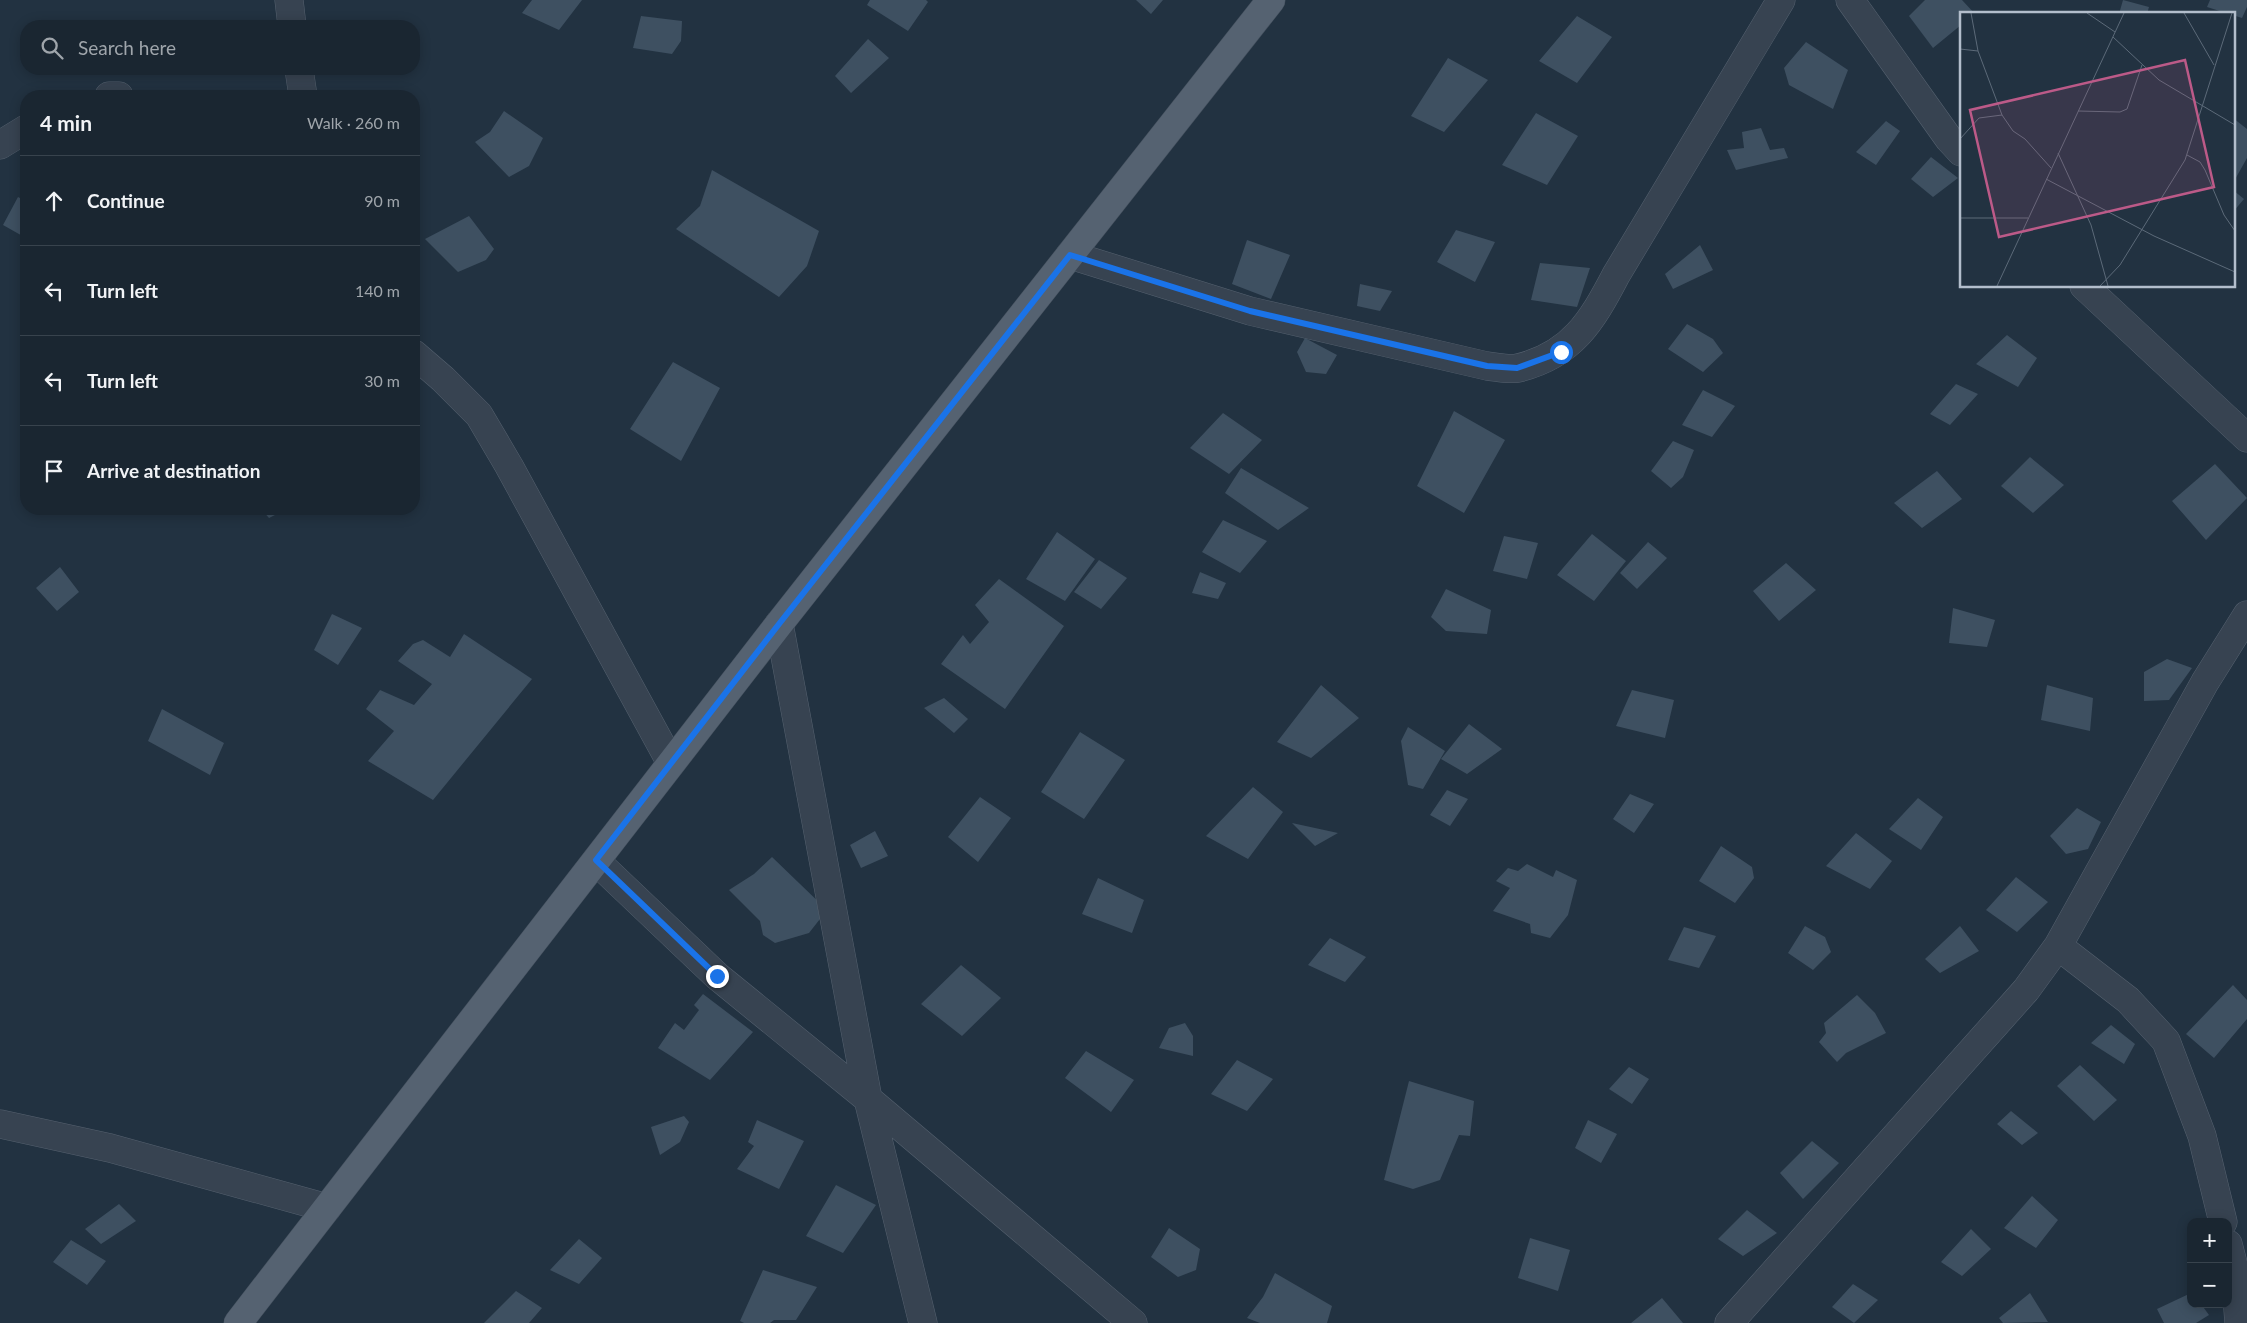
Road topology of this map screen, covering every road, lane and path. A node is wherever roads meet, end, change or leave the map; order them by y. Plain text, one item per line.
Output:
1 (289, 0) edge
2 (1271, 0) edge
3 (1781, 0) edge
4 (1850, 0) edge
5 (291, 20) edge
6 (299, 75) edge
7 (301, 90) edge
8 (20, 133) edge
9 (0, 145) edge
10 (1960, 151) edge
11 (1070, 255) junction
12 (2086, 288) edge
13 (420, 359) edge
14 (2247, 438) edge
15 (2247, 615) edge
16 (779, 624) junction
17 (671, 763) junction
18 (596, 860) junction
19 (2058, 946) junction
20 (868, 1099) junction
21 (0, 1124) edge
22 (327, 1208) junction
23 (2222, 1218) edge
24 (2232, 1259) edge
25 (238, 1323) edge
26 (922, 1323) edge
27 (1133, 1323) edge
28 (1729, 1323) edge
29 (2239, 1323) edge

1 - 5 street
2 - 11 main road
3 - 11 street
4 - 10 street
6 - 7 street
8 - 9 street
11 - 16 main road
12 - 14 street
13 - 17 street
15 - 19 street
16 - 17 main road
16 - 20 street
17 - 18 main road
18 - 20 street
18 - 22 main road
19 - 23 street
19 - 28 street
20 - 26 street
20 - 27 street
21 - 22 street
22 - 25 main road
24 - 29 street

